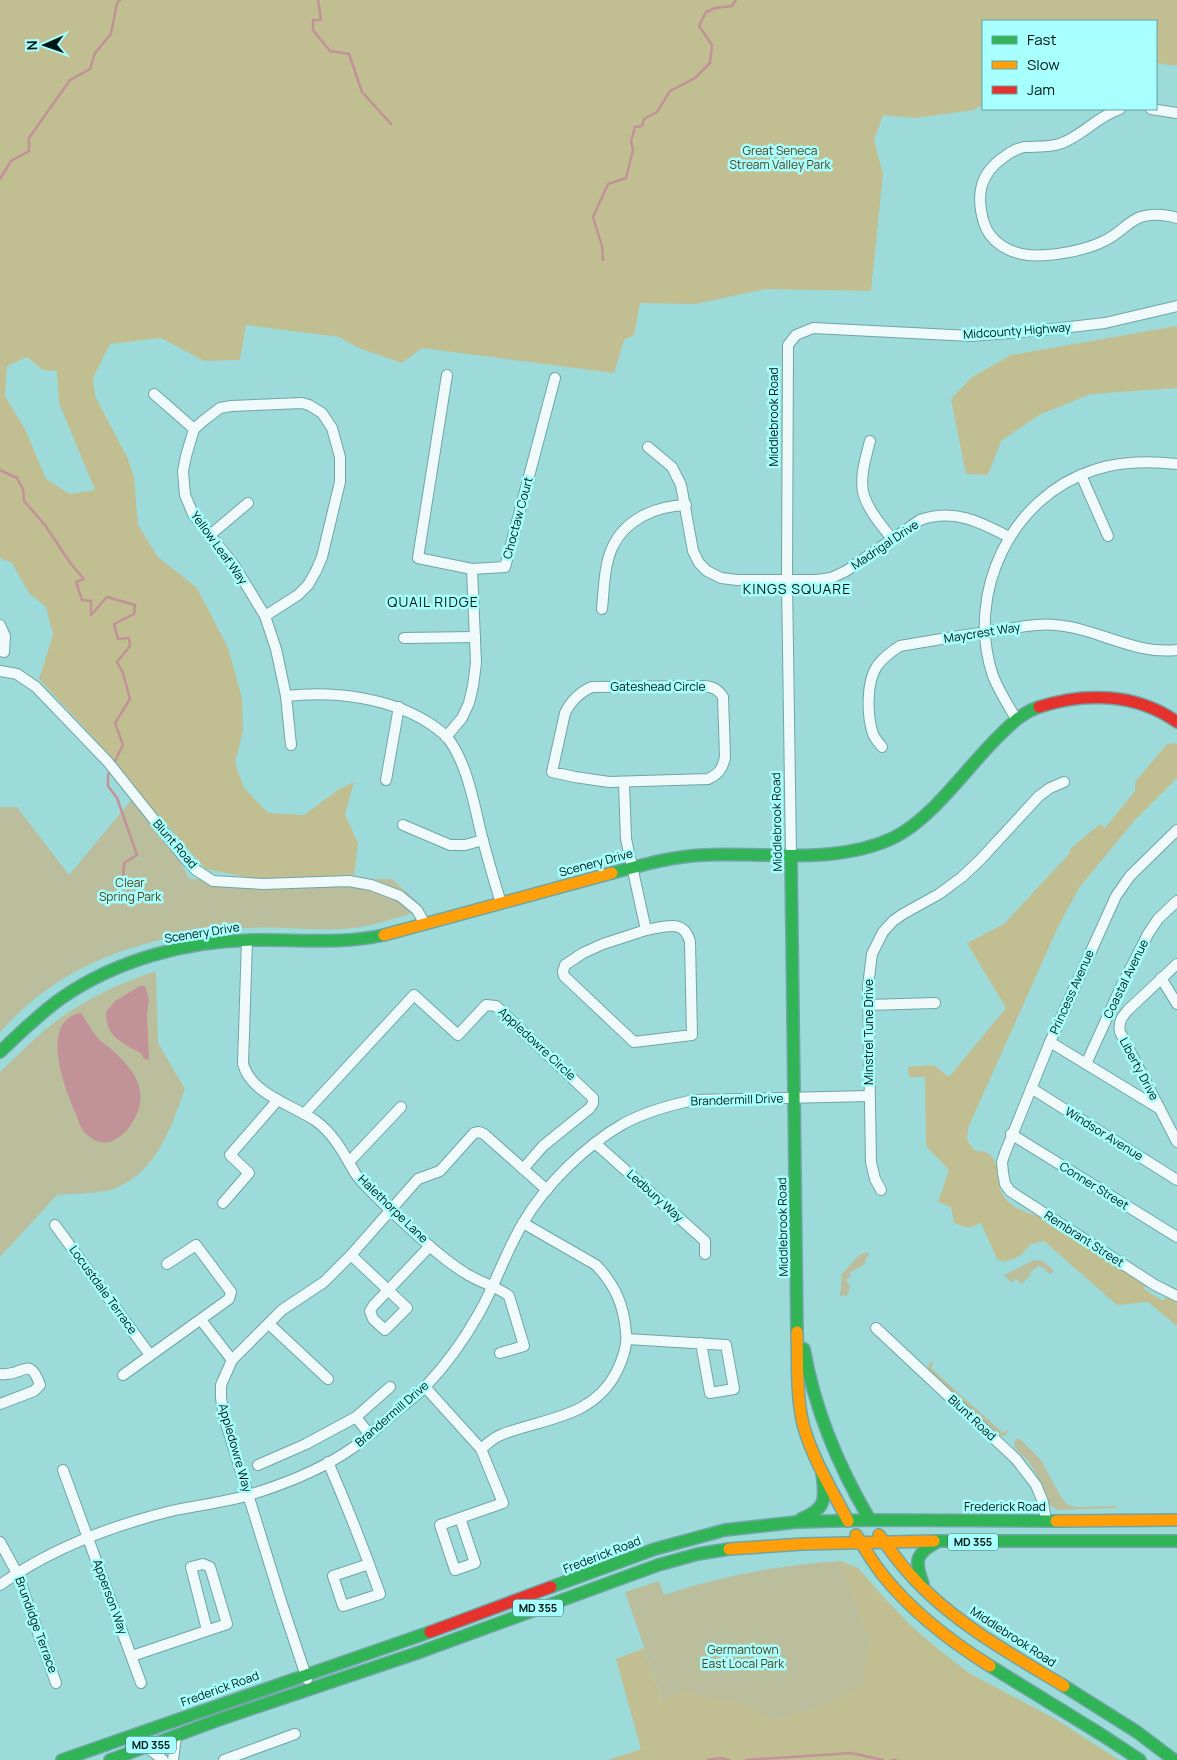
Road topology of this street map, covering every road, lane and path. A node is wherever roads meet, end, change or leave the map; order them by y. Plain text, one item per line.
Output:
1 (1117, 110) edge
2 (1157, 110) edge
3 (1177, 113) edge
4 (1177, 218) edge
5 (1177, 306) edge
6 (796, 335) joint
7 (447, 375) dead end
8 (556, 378) dead end
9 (154, 394) dead end
10 (194, 430) junction
11 (870, 441) dead end
12 (648, 447) dead end
13 (1177, 464) edge
14 (1081, 475) junction
15 (248, 503) dead end
16 (686, 505) junction
17 (210, 535) junction
18 (1108, 536) dead end
19 (1009, 537) junction
20 (892, 539) junction
21 (472, 569) junction
22 (787, 580) junction
23 (602, 609) dead end
24 (265, 616) junction
25 (0, 625) edge
26 (985, 632) junction
27 (404, 638) dead end
28 (475, 638) junction
29 (1177, 650) edge
30 (0, 651) edge
31 (0, 671) edge
32 (286, 696) junction
33 (399, 707) junction
34 (1016, 720) junction
35 (1177, 722) edge
36 (446, 737) junction
37 (291, 745) dead end
38 (882, 747) dead end
39 (386, 780) dead end
40 (624, 782) junction
41 (1064, 782) dead end
42 (403, 825) dead end
43 (1177, 830) edge
44 (483, 840) junction
45 (791, 856) junction
46 (632, 868) junction
47 (1177, 901) edge
48 (501, 904) junction
49 (425, 924) junction
50 (646, 930) junction
51 (247, 940) junction
52 (1177, 964) edge
53 (1161, 978) junction
54 (935, 1003) dead end
55 (1177, 1004) edge
56 (868, 1005) junction
57 (1050, 1042) junction
58 (0, 1052) edge
59 (1086, 1064) junction
60 (1031, 1088) junction
61 (869, 1096) junction
62 (796, 1098) junction
63 (277, 1101) junction
64 (401, 1107) dead end
65 (1161, 1109) junction
66 (304, 1114) junction
67 (1012, 1134) junction
68 (1177, 1142) edge
69 (596, 1143) junction
70 (349, 1162) junction
71 (523, 1169) junction
72 (1003, 1173) joint
73 (1177, 1180) edge
74 (547, 1190) junction
75 (880, 1190) dead end
76 (222, 1204) dead end
77 (390, 1209) junction
78 (523, 1223) junction
79 (55, 1225) dead end
80 (1177, 1237) edge
81 (430, 1246) junction
82 (706, 1254) dead end
83 (351, 1255) junction
84 (166, 1264) dead end
85 (492, 1288) junction
86 (1177, 1296) edge
87 (798, 1312) junction
88 (201, 1320) junction
89 (269, 1324) junction
90 (876, 1328) dead end
91 (627, 1339) junction
92 (702, 1343) junction
93 (500, 1353) dead end
94 (150, 1355) junction
95 (232, 1360) junction
96 (0, 1374) edge
97 (124, 1375) dead end
98 (328, 1379) dead end
99 (390, 1387) dead end
100 (425, 1387) junction
101 (0, 1404) edge
102 (356, 1417) junction
103 (369, 1434) junction
104 (481, 1449) junction
105 (328, 1462) junction
106 (258, 1465) dead end
107 (63, 1470) dead end
108 (822, 1472) junction
109 (248, 1495) junction
110 (460, 1518) junction
111 (870, 1520) junction
112 (1177, 1520) edge
113 (848, 1521) junction
114 (1046, 1521) junction
115 (791, 1522) junction
116 (89, 1538) junction
117 (883, 1541) junction
118 (1177, 1541) edge
119 (0, 1542) edge
120 (860, 1542) junction
121 (937, 1542) junction
122 (369, 1564) junction
123 (17, 1573) junction
124 (0, 1585) edge
125 (924, 1588) junction
126 (207, 1630) junction
127 (132, 1656) junction
128 (305, 1674) junction
129 (56, 1682) dead end
130 (141, 1683) dead end
131 (310, 1688) junction
132 (295, 1734) dead end
133 (176, 1736) junction
134 (147, 1747) junction
135 (238, 1758) edge
136 (62, 1760) edge
137 (110, 1760) edge
138 (163, 1760) edge
139 (173, 1760) edge
140 (224, 1760) edge
141 (1140, 1760) edge
142 (1174, 1760) edge

1 - 4 street
2 - 3 street
5 - 6 street, Midcounty Highway
6 - 22 street, Middlebrook Road
7 - 21 street, Choctaw Court
8 - 21 street, Choctaw Court
9 - 10 street
10 - 17 street, Yellow Leaf Way
10 - 24 street
11 - 20 street
12 - 16 street, Madrigal Drive
13 - 14 street
14 - 18 street
14 - 19 street
15 - 17 street
16 - 22 street, Madrigal Drive
16 - 23 street
17 - 24 street, Yellow Leaf Way
19 - 20 street, Madrigal Drive
19 - 26 street
20 - 22 street, Madrigal Drive
21 - 28 street
22 - 45 street, Middlebrook Road
24 - 32 street, Yellow Leaf Way
25 - 30 street
26 - 29 street, Maycrest Way
26 - 34 street
26 - 38 street, Maycrest Way
27 - 28 street
28 - 36 street
31 - 49 street, Blunt Road
32 - 33 street
32 - 37 street, Yellow Leaf Way
33 - 36 street
33 - 39 street
34 - 35 main road, Scenery Drive
34 - 45 main road, Scenery Drive
36 - 44 street
40 - 40 street, Gateshead Circle
40 - 46 street
41 - 56 street, Minstrel Tune Drive
42 - 44 street
43 - 57 street, Princess Avenue
44 - 48 street
45 - 46 main road, Scenery Drive
45 - 62 main road, Middlebrook Road
46 - 48 main road, Scenery Drive
46 - 50 street
47 - 59 street, Coastal Avenue
48 - 49 main road, Scenery Drive
49 - 51 main road, Scenery Drive
50 - 50 street
51 - 58 main road, Scenery Drive
51 - 63 street, Halethorpe Lane
52 - 53 street
53 - 55 street
53 - 65 street, Liberty Drive
54 - 56 street
56 - 61 street, Minstrel Tune Drive
57 - 59 street
57 - 60 street, Princess Avenue
59 - 65 street
60 - 67 street, Princess Avenue
60 - 73 street, Windsor Avenue
61 - 62 street, Brandermill Drive
61 - 75 street, Minstrel Tune Drive
62 - 69 street, Brandermill Drive
62 - 87 main road, Middlebrook Road
63 - 66 street, Halethorpe Lane
63 - 76 street
64 - 70 street
65 - 68 street, Liberty Drive
66 - 70 street, Halethorpe Lane
66 - 71 street, Appledowre Circle
67 - 72 street, Princess Avenue
67 - 80 street, Conner Street
69 - 74 street, Brandermill Drive
69 - 82 street, Ledbury Way
70 - 77 street, Halethorpe Lane
71 - 74 street
71 - 77 street
72 - 86 street, Rembrant Street
74 - 78 street, Brandermill Drive
77 - 81 street, Halethorpe Lane
77 - 83 street, Appledowre Way
78 - 85 street, Brandermill Drive
78 - 91 street
79 - 94 street, Locustdale Terrace
81 - 83 street
81 - 85 street, Halethorpe Lane
83 - 89 street, Appledowre Way
84 - 88 street
85 - 93 street, Halethorpe Lane
85 - 100 street, Brandermill Drive
87 - 108 main road, Middlebrook Road
87 - 111 main road, Middlebrook Road
88 - 94 street
88 - 95 street
89 - 95 street, Appledowre Way
89 - 98 street
90 - 114 street, Blunt Road
91 - 92 street
91 - 104 street
92 - 92 street
94 - 97 street
95 - 109 street, Appledowre Way
96 - 101 street
99 - 102 street
100 - 103 street, Brandermill Drive
100 - 104 street
102 - 103 street
102 - 106 street
103 - 105 street, Brandermill Drive
104 - 110 street
105 - 109 street, Brandermill Drive
105 - 122 street
107 - 116 street, Apperson Way
108 - 113 main road, Middlebrook Road
108 - 115 main road
109 - 116 street, Brandermill Drive
109 - 128 street, Appledowre Way
110 - 110 street
111 - 113 main road, Frederick Road / MD 355
111 - 114 main road, Frederick Road / MD 355
111 - 117 main road, Middlebrook Road
112 - 114 main road, Frederick Road / MD 355
113 - 115 main road, Frederick Road / MD 355
113 - 120 main road, Middlebrook Road
115 - 128 main road, Frederick Road / MD 355
116 - 123 street, Brandermill Drive
116 - 127 street, Apperson Way
117 - 120 main road, MD 355
117 - 121 main road, MD 355
117 - 125 main road, Middlebrook Road
118 - 121 main road, MD 355
119 - 123 street, Brundidge Terrace
120 - 131 main road, MD 355
120 - 141 main road, Middlebrook Road
121 - 125 main road
122 - 122 street
123 - 124 street, Brandermill Drive
123 - 129 street, Brundidge Terrace
125 - 142 main road, Middlebrook Road
126 - 126 street
126 - 127 street
127 - 130 street, Apperson Way
128 - 131 street, Appledowre Way
128 - 136 main road, Frederick Road / MD 355
131 - 133 main road, MD 355
132 - 135 street
133 - 134 main road, MD 355
133 - 139 street
134 - 137 main road, MD 355
134 - 138 street
135 - 140 street

